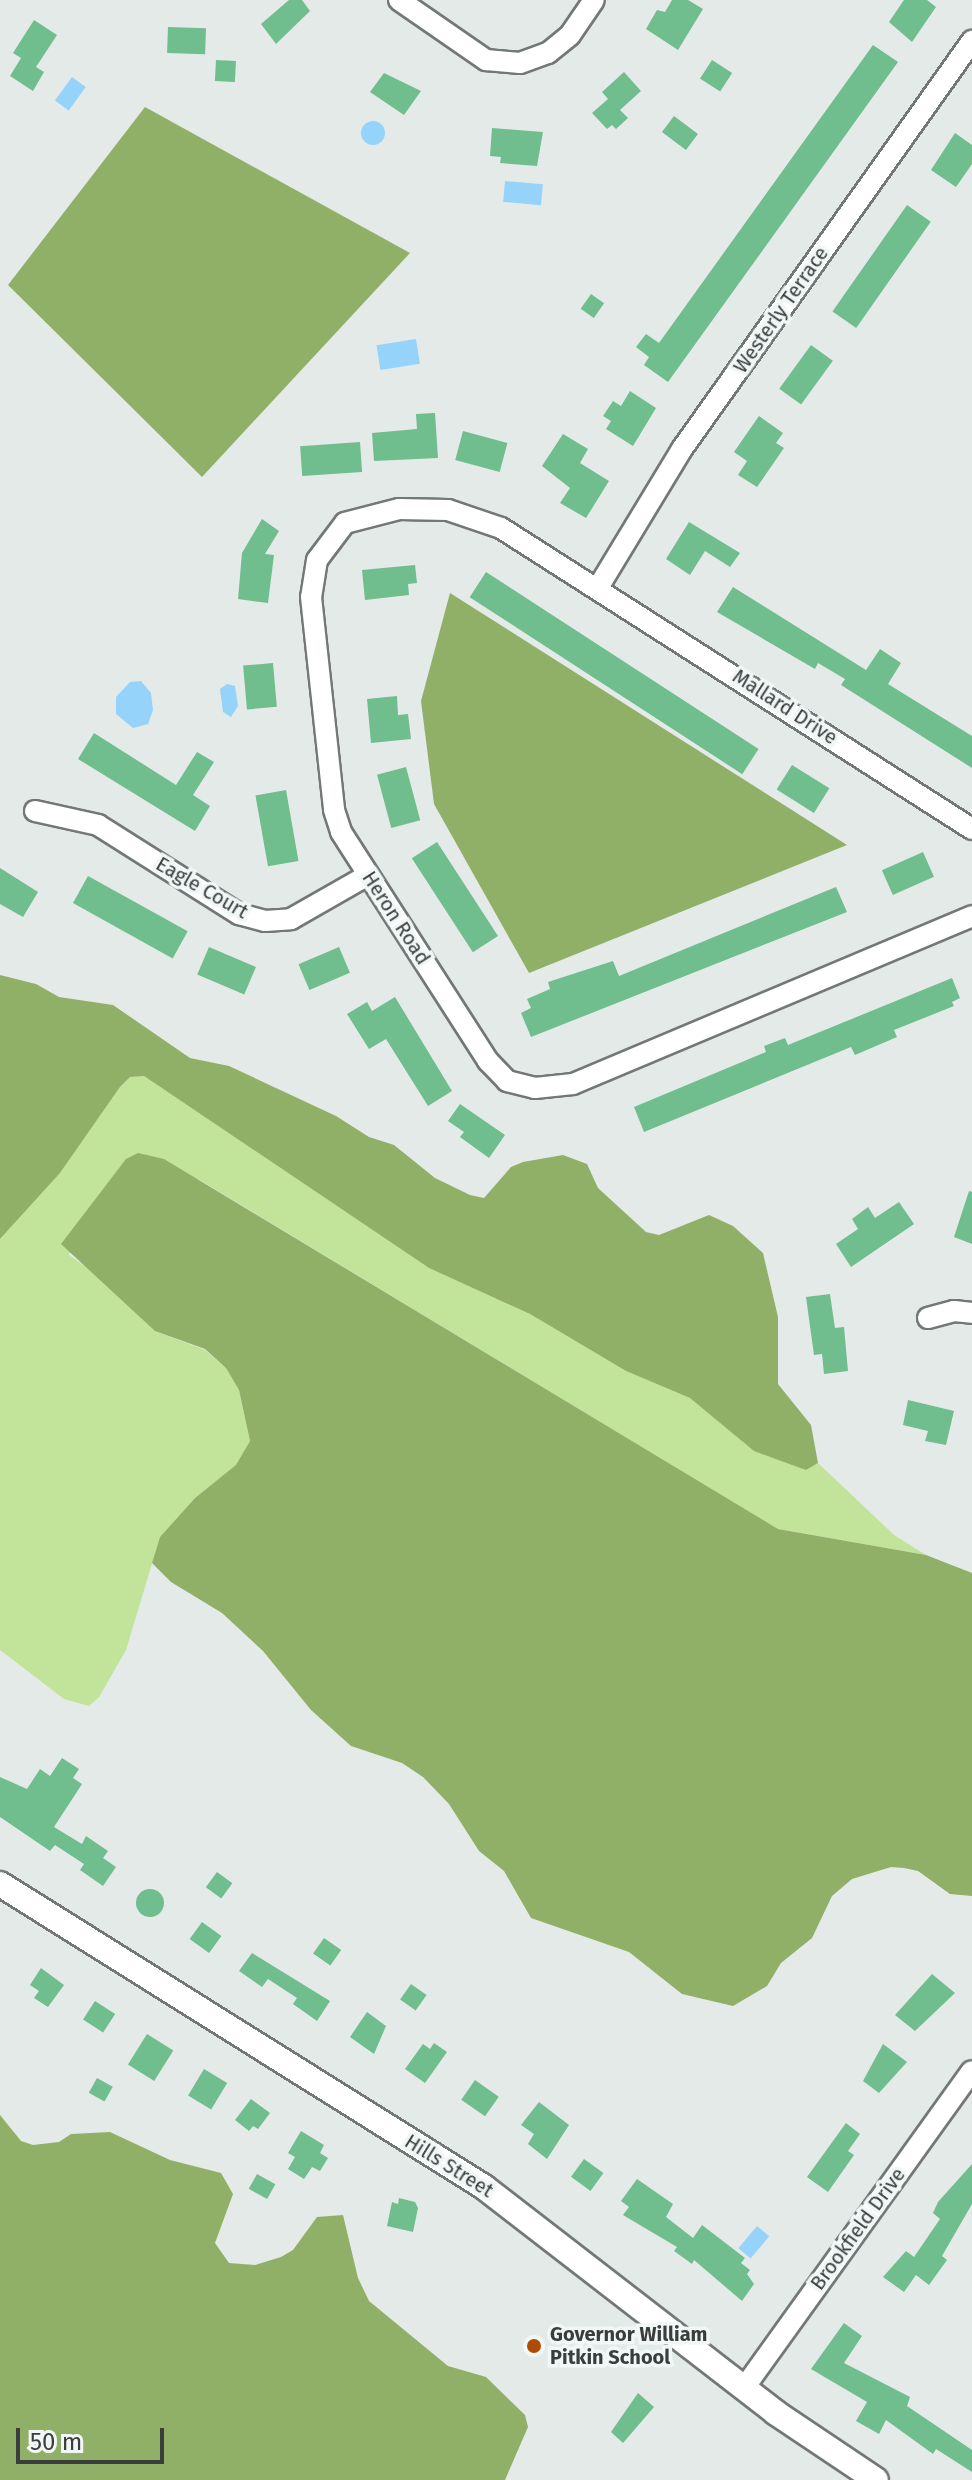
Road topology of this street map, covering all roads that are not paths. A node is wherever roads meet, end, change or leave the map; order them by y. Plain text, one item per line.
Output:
1 (399, 0) edge
2 (594, 0) edge
3 (972, 41) edge
4 (599, 586) junction
5 (35, 811) dead end
6 (972, 829) edge
7 (368, 875) junction
8 (972, 916) edge
9 (972, 1313) edge
10 (928, 1318) dead end
11 (0, 1884) edge
12 (972, 2071) edge
13 (744, 2388) junction
14 (876, 2480) edge

1 - 2 street
3 - 4 street, Westerly Terrace
4 - 6 street, Mallard Drive
4 - 7 street, Heron Road
5 - 7 street, Eagle Court
7 - 8 street, Heron Road
9 - 10 street
11 - 13 street, Hills Street
12 - 13 street, Brookfield Drive
13 - 14 street, Hills Street

